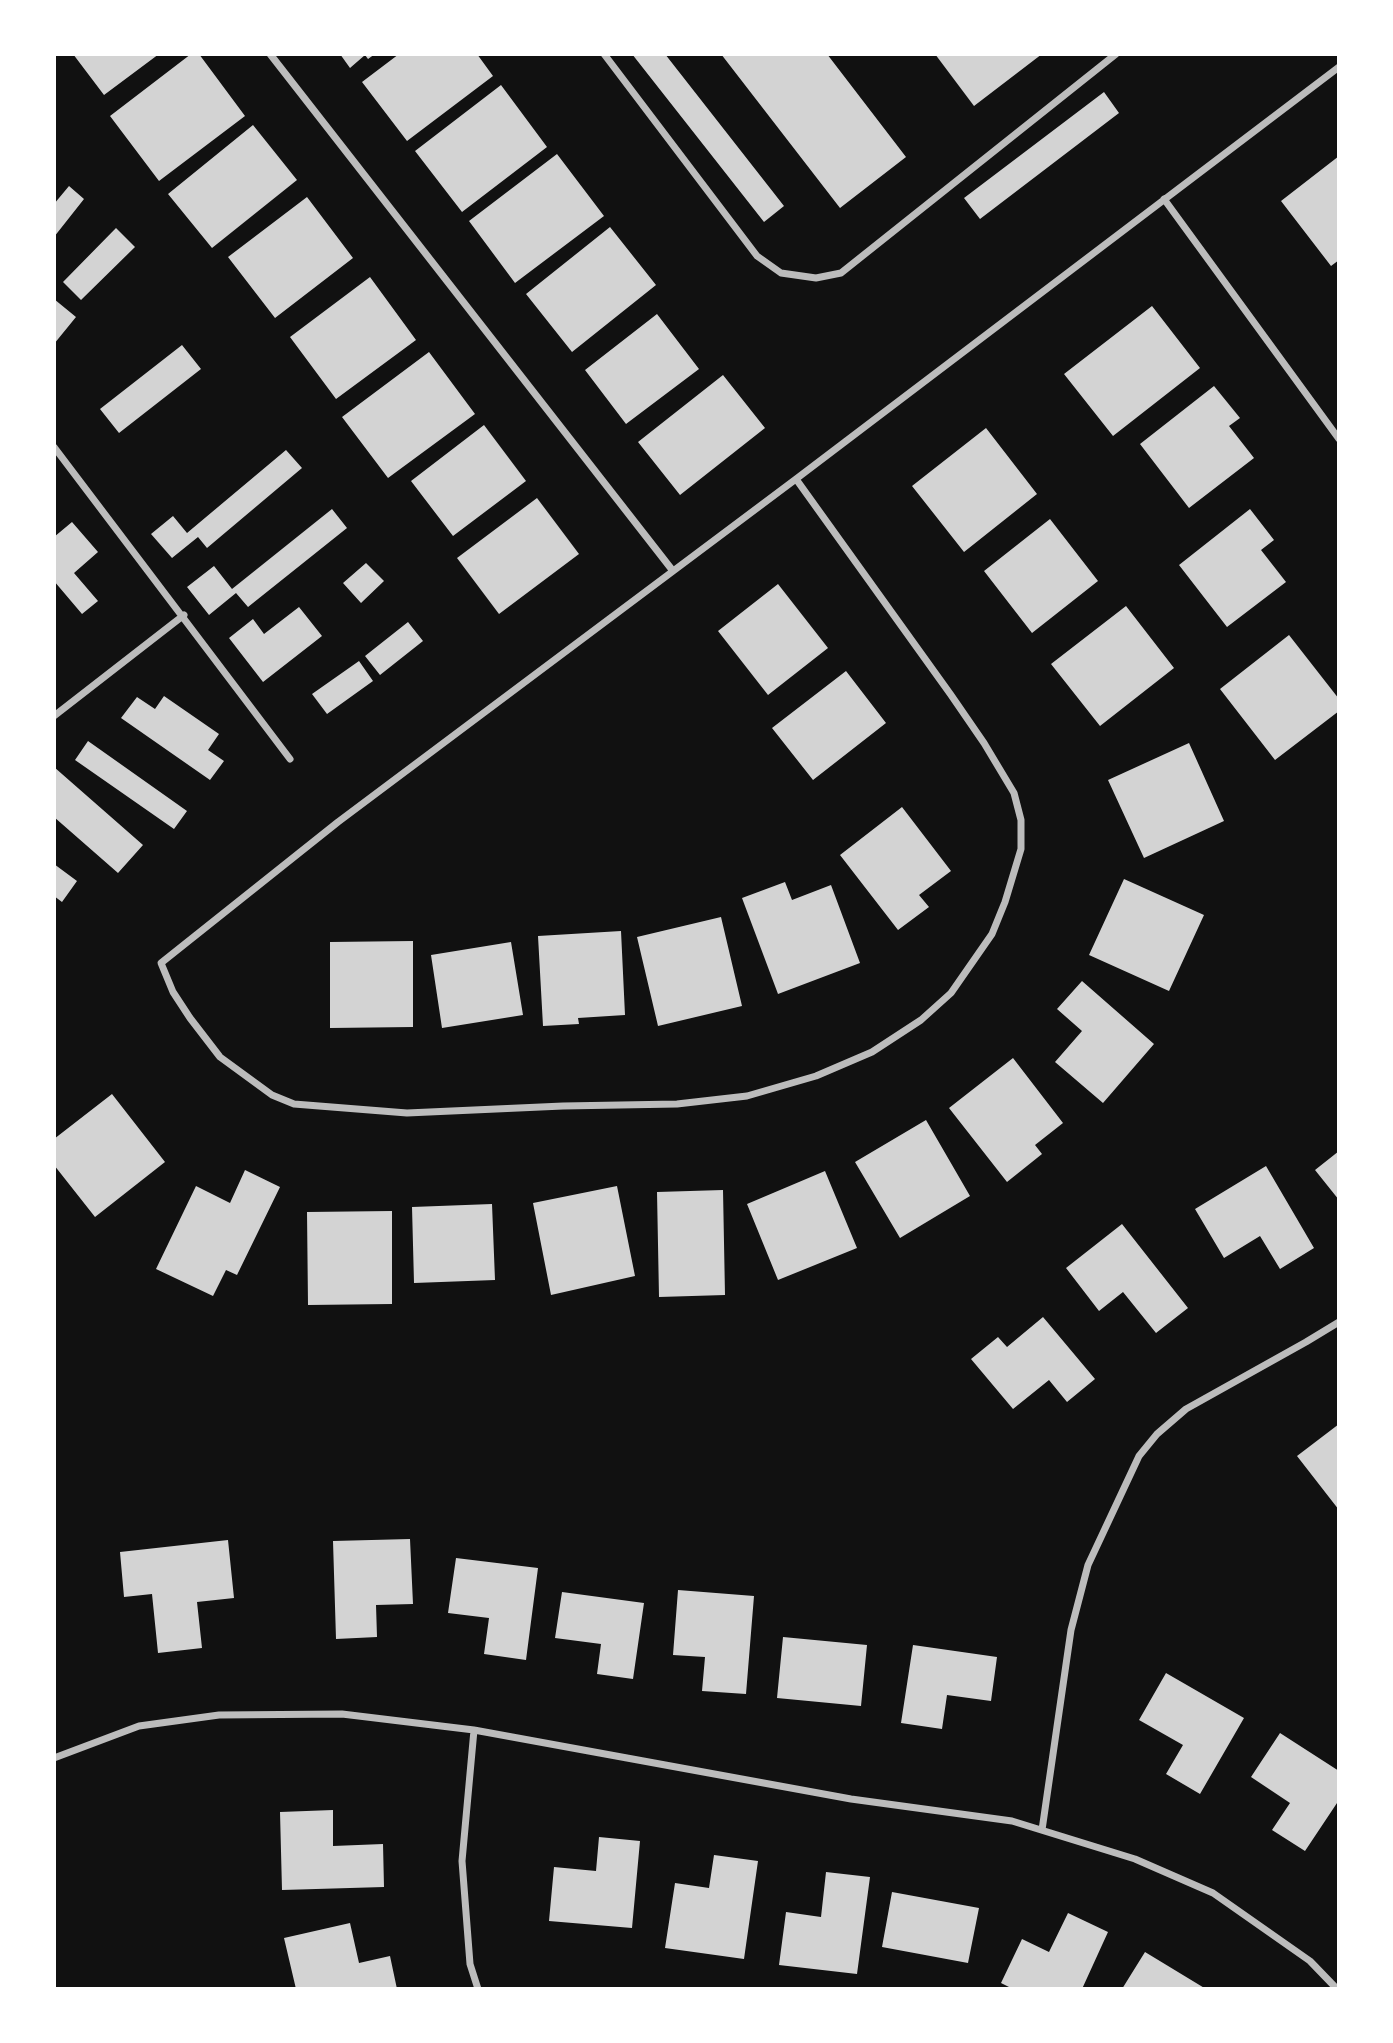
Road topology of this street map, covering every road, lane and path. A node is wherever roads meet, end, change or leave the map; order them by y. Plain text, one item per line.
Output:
1 (270, 54) edge
2 (604, 54) edge
3 (1116, 54) edge
4 (1339, 67) edge
5 (1164, 199) junction
6 (1339, 439) edge
7 (54, 447) edge
8 (796, 480) junction
9 (673, 571) junction
10 (184, 615) junction
11 (54, 716) edge
12 (290, 759) dead end
13 (1339, 1321) edge
14 (474, 1730) junction
15 (54, 1758) edge
16 (1042, 1830) junction
17 (478, 1989) edge
18 (1337, 1989) edge

1 - 9 street
2 - 3 street
4 - 5 street
5 - 6 street
5 - 8 street
7 - 10 street
8 - 9 street
8 - 9 street
10 - 11 street
10 - 12 street
13 - 16 street
14 - 15 street
14 - 16 street
14 - 17 street
16 - 18 street

